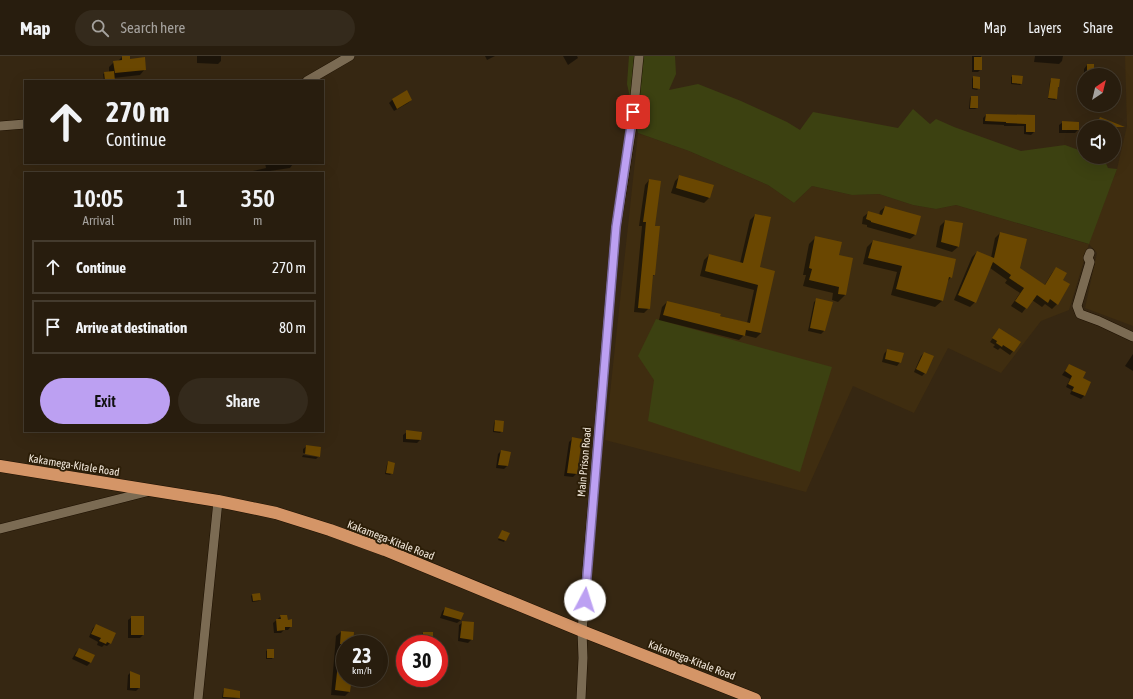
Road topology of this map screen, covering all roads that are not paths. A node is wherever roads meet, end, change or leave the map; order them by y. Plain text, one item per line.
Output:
1 (350, 56) edge
2 (639, 56) edge
3 (309, 80) edge
4 (24, 124) edge
5 (0, 126) edge
6 (1090, 253) dead end
7 (1133, 337) edge
8 (0, 466) edge
9 (153, 490) junction
10 (218, 501) junction
11 (0, 529) edge
12 (582, 631) junction
13 (198, 699) edge
14 (581, 699) edge
15 (755, 699) edge

1 - 3 street
2 - 12 street, Main Prison Road
4 - 5 street
6 - 7 street
8 - 9 highway, Kakamega-Kitale Road
9 - 10 highway, Kakamega-Kitale Road
9 - 11 street
10 - 12 highway, Kakamega-Kitale Road
10 - 13 street
12 - 14 street, Main Prison Road
12 - 15 highway, Kakamega-Kitale Road

